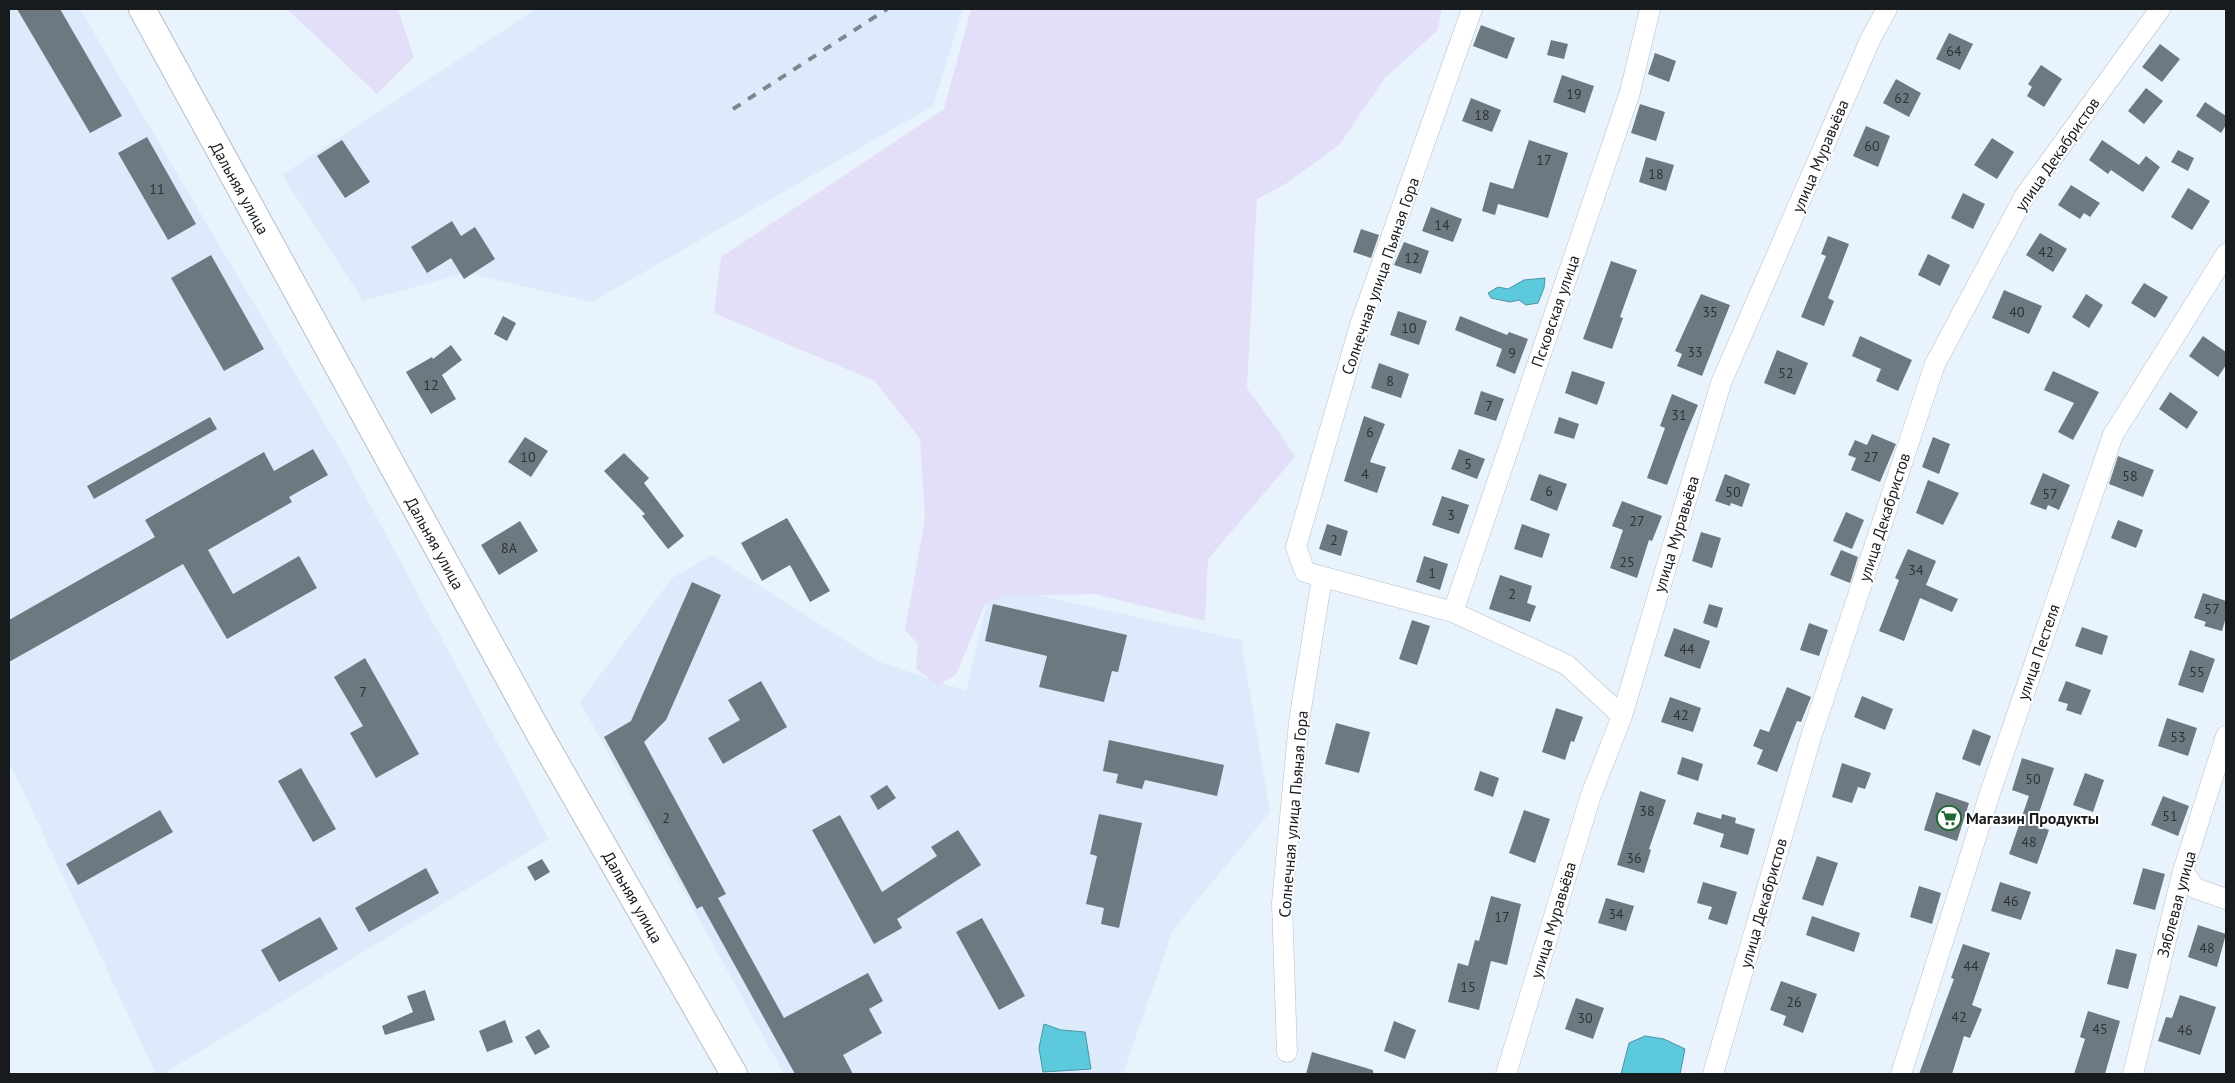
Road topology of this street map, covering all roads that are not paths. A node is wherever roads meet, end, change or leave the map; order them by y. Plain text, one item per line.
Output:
1 (142, 9) edge
2 (1472, 9) edge
3 (1650, 9) edge
4 (1887, 9) edge
5 (2160, 9) edge
6 (2226, 254) edge
7 (1322, 577) junction
8 (1453, 612) junction
9 (1622, 716) junction
10 (2226, 736) edge
11 (2183, 871) junction
12 (2226, 899) edge
13 (1287, 1052) dead end
14 (734, 1074) edge
15 (1506, 1074) edge
16 (1713, 1074) edge
17 (1901, 1074) edge
18 (2134, 1074) edge

1 - 14 main road, Дальняя улица
2 - 7 street, Солнечная улица Пьяная Гора
3 - 8 street, Псковская улица
4 - 9 street, улица Муравьёва
5 - 16 street, улица Декабристов
6 - 17 street, улица Пестеля
7 - 8 street
7 - 13 street, Солнечная улица Пьяная Гора
8 - 9 street
9 - 15 street, улица Муравьёва
10 - 11 street, Зяблевая улица
11 - 12 street
11 - 18 street, Зяблевая улица

